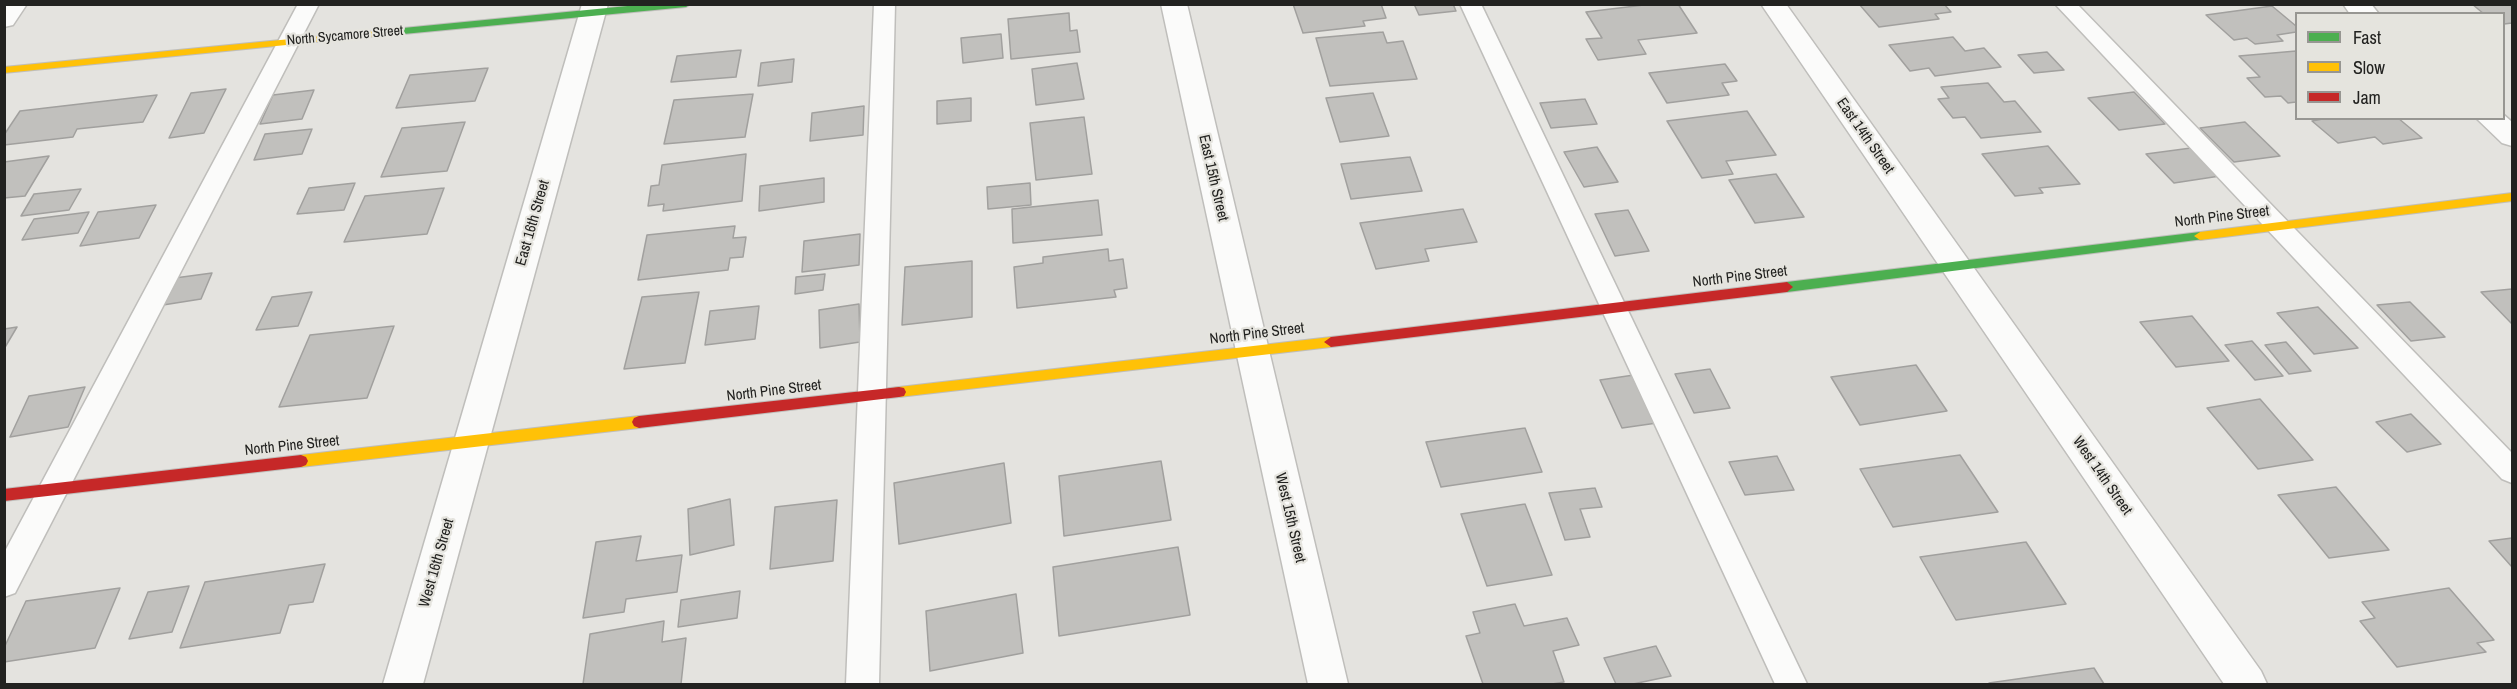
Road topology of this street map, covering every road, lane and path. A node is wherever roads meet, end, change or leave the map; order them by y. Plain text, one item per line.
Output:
1 (15, 4) edge
2 (309, 4) edge
3 (686, 4) edge
4 (885, 4) edge
5 (1174, 4) edge
6 (1470, 4) edge
7 (1773, 4) edge
8 (2065, 4) edge
9 (594, 9) edge
10 (4, 19) edge
11 (291, 41) junction
12 (4, 70) edge
13 (2492, 120) edge
14 (2512, 137) edge
15 (2512, 197) edge
16 (2278, 227) junction
17 (1956, 267) junction
18 (1613, 308) junction
19 (1252, 351) junction
20 (872, 396) junction
21 (471, 442) junction
22 (2512, 471) edge
23 (55, 489) junction
24 (4, 495) edge
25 (4, 584) edge
26 (403, 684) edge
27 (862, 684) edge
28 (1328, 684) edge
29 (1791, 684) edge
30 (2247, 684) edge

1 - 10 street
2 - 11 lane
3 - 9 street, North Sycamore Street
4 - 20 lane
5 - 19 street, East 15th Street
6 - 18 lane
7 - 17 street, East 14th Street
8 - 16 lane
9 - 11 street, North Sycamore Street
9 - 21 street, East 16th Street
11 - 12 street, North Sycamore Street
11 - 23 lane
13 - 14 street
15 - 16 street, North Pine Street
16 - 17 street, North Pine Street
16 - 22 lane
17 - 18 street, North Pine Street
17 - 30 street, West 14th Street
18 - 19 street, North Pine Street
18 - 29 lane
19 - 20 street, North Pine Street
19 - 28 street, West 15th Street
20 - 21 street, North Pine Street
20 - 27 lane
21 - 23 street, North Pine Street
21 - 26 street, West 16th Street
23 - 24 street, North Pine Street
23 - 25 lane

